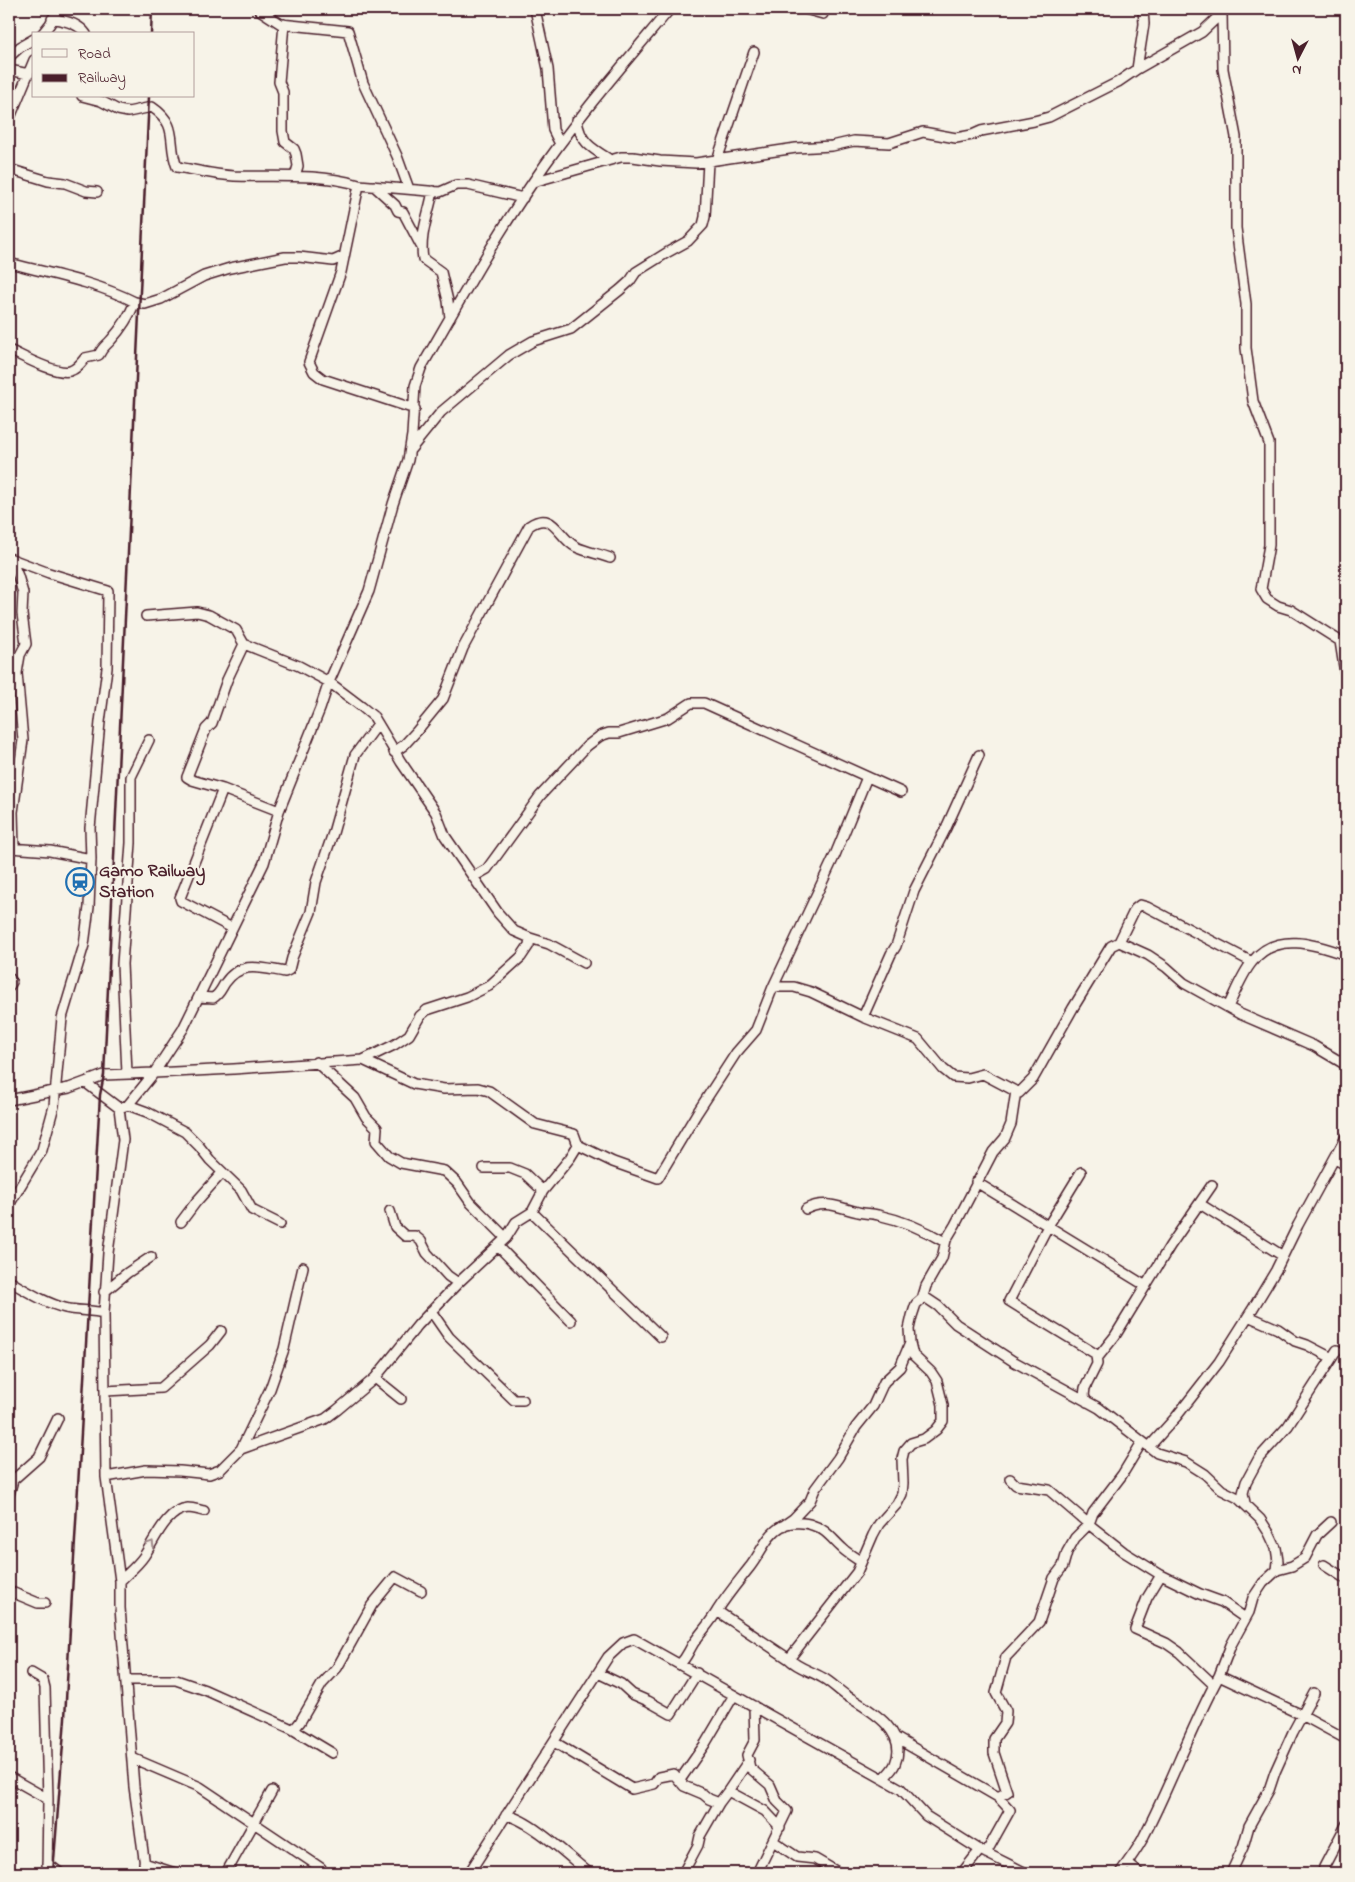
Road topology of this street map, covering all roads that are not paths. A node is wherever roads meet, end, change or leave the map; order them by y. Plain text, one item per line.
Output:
1 (58, 9) edge
2 (258, 9) edge
3 (535, 9) edge
4 (670, 9) edge
5 (805, 9) edge
6 (1143, 9) edge
7 (1222, 11) edge
8 (822, 14) dead end
9 (52, 19) junction
10 (284, 24) junction
11 (43, 32) edge
12 (85, 32) edge
13 (32, 40) edge
14 (754, 52) dead end
15 (9, 57) edge
16 (1137, 69) junction
17 (9, 70) edge
18 (30, 79) edge
19 (90, 98) edge
20 (9, 120) edge
21 (577, 120) junction
22 (560, 144) junction
23 (609, 159) junction
24 (712, 161) junction
25 (9, 170) edge
26 (295, 176) junction
27 (533, 182) junction
28 (359, 185) junction
29 (374, 186) junction
30 (409, 190) junction
31 (433, 191) junction
32 (97, 192) dead end
33 (523, 198) junction
34 (421, 246) junction
35 (344, 256) junction
36 (9, 263) edge
37 (134, 302) junction
38 (450, 318) junction
39 (9, 350) edge
40 (414, 409) junction
41 (410, 450) junction
42 (10, 558) edge
43 (610, 558) dead end
44 (146, 616) dead end
45 (244, 644) junction
46 (1346, 680) edge
47 (329, 682) junction
48 (9, 691) edge
49 (18, 694) junction
50 (378, 724) junction
51 (149, 740) dead end
52 (394, 752) junction
53 (978, 755) dead end
54 (867, 777) junction
55 (223, 789) junction
56 (902, 792) dead end
57 (279, 811) junction
58 (11, 848) edge
59 (91, 859) junction
60 (473, 877) junction
61 (232, 928) junction
62 (530, 938) junction
63 (1119, 942) junction
64 (1346, 954) edge
65 (1252, 962) junction
66 (584, 963) dead end
67 (9, 977) edge
68 (9, 987) edge
69 (773, 987) junction
70 (199, 997) junction
71 (1228, 1007) junction
72 (863, 1017) junction
73 (363, 1060) junction
74 (316, 1062) junction
75 (1346, 1065) edge
76 (154, 1073) junction
77 (127, 1074) junction
78 (86, 1083) junction
79 (1016, 1091) junction
80 (55, 1092) junction
81 (9, 1100) edge
82 (123, 1107) junction
83 (1346, 1137) edge
84 (578, 1145) junction
85 (1335, 1159) junction
86 (1346, 1164) edge
87 (484, 1168) dead end
88 (1081, 1172) dead end
89 (222, 1173) junction
90 (976, 1182) junction
91 (1212, 1186) dead end
92 (543, 1192) junction
93 (1200, 1204) junction
94 (9, 1205) edge
95 (806, 1209) dead end
96 (390, 1211) dead end
97 (532, 1212) junction
98 (181, 1222) dead end
99 (280, 1224) dead end
100 (1048, 1226) junction
101 (506, 1238) junction
102 (945, 1242) junction
103 (498, 1246) junction
104 (1283, 1256) junction
105 (151, 1257) dead end
106 (303, 1268) dead end
107 (9, 1281) edge
108 (458, 1283) junction
109 (1146, 1286) junction
110 (104, 1292) junction
111 (924, 1297) junction
112 (431, 1311) junction
113 (104, 1313) junction
114 (1248, 1316) junction
115 (571, 1321) dead end
116 (221, 1331) dead end
117 (661, 1337) dead end
118 (910, 1343) junction
119 (1337, 1350) dead end
120 (1096, 1355) junction
121 (1332, 1358) junction
122 (375, 1378) junction
123 (105, 1391) junction
124 (401, 1399) dead end
125 (523, 1400) dead end
126 (1087, 1402) junction
127 (58, 1418) dead end
128 (1146, 1444) junction
129 (241, 1449) junction
130 (106, 1477) junction
131 (11, 1479) edge
132 (1010, 1479) dead end
133 (9, 1495) edge
134 (1245, 1504) junction
135 (204, 1511) dead end
136 (1331, 1522) dead end
137 (1089, 1524) junction
138 (783, 1526) junction
139 (860, 1562) junction
140 (1324, 1565) dead end
141 (1276, 1570) junction
142 (1161, 1575) junction
143 (1346, 1579) edge
144 (120, 1581) junction
145 (9, 1591) edge
146 (421, 1591) dead end
147 (45, 1603) dead end
148 (717, 1611) junction
149 (1245, 1618) junction
150 (789, 1659) junction
151 (680, 1664) junction
152 (31, 1673) dead end
153 (598, 1673) junction
154 (697, 1673) junction
155 (126, 1680) junction
156 (1216, 1681) junction
157 (1314, 1693) dead end
158 (734, 1695) junction
159 (754, 1706) junction
160 (1302, 1715) junction
161 (292, 1729) junction
162 (896, 1738) junction
163 (1346, 1739) edge
164 (554, 1742) junction
165 (332, 1753) dead end
166 (132, 1758) junction
167 (749, 1760) junction
168 (9, 1777) edge
169 (883, 1779) junction
170 (680, 1780) junction
171 (272, 1791) dead end
172 (728, 1792) junction
173 (998, 1798) junction
174 (48, 1799) junction
175 (719, 1803) junction
176 (506, 1815) junction
177 (254, 1823) junction
178 (1346, 1825) edge
179 (780, 1827) junction
180 (774, 1841) junction
181 (983, 1851) junction
182 (48, 1863) junction
183 (144, 1863) junction
184 (1127, 1863) junction
185 (321, 1868) dead end
186 (47, 1873) edge
187 (60, 1873) edge
188 (146, 1873) edge
189 (175, 1873) edge
190 (226, 1873) edge
191 (469, 1873) edge
192 (589, 1873) edge
193 (683, 1873) edge
194 (757, 1873) edge
195 (762, 1873) edge
196 (839, 1873) edge
197 (962, 1873) edge
198 (1026, 1873) edge
199 (1120, 1873) edge
200 (1139, 1873) edge
201 (1231, 1873) edge
202 (1324, 1873) edge

1 - 9 street
2 - 10 street
3 - 22 street
4 - 21 street
5 - 8 street
6 - 16 street
7 - 16 street
7 - 46 street
9 - 11 street
9 - 12 street
10 - 26 street
10 - 30 street
13 - 15 street
14 - 24 street
16 - 24 street
17 - 18 street
18 - 20 street
19 - 26 street
21 - 22 street
21 - 23 street
22 - 27 street
23 - 24 street
23 - 27 street
24 - 41 street
25 - 32 street
26 - 28 street
27 - 33 street
28 - 29 street
28 - 35 street
29 - 30 street
29 - 34 street
30 - 31 street
31 - 33 street
31 - 34 street
33 - 38 street
34 - 38 street
35 - 37 street
35 - 40 street
36 - 37 street
37 - 39 street
38 - 40 street
40 - 41 street
41 - 47 street
42 - 49 street
42 - 59 street
43 - 52 street
44 - 45 street
45 - 47 street
45 - 55 street
47 - 50 street
47 - 57 street
48 - 49 street
49 - 58 street
50 - 52 street
50 - 70 street
51 - 77 street
52 - 60 street
53 - 72 street
54 - 56 street
54 - 60 street
54 - 69 street
55 - 57 street
55 - 61 street
57 - 61 street
58 - 59 street
59 - 80 street
60 - 62 street
61 - 70 street
62 - 66 street
62 - 73 street
63 - 65 street
63 - 71 street
63 - 79 street
64 - 65 street
65 - 71 street
67 - 68 street
69 - 72 street
69 - 84 street
70 - 76 street
71 - 75 street
72 - 79 street
73 - 74 street
73 - 84 street
74 - 76 street
74 - 101 street
76 - 77 street
76 - 82 street
77 - 78 street
78 - 80 street
78 - 82 street
79 - 90 street
80 - 81 street
80 - 94 street
82 - 89 street
82 - 110 street
83 - 85 street
84 - 92 street
85 - 86 street
85 - 104 street
87 - 92 street
88 - 100 street
89 - 98 street
89 - 99 street
90 - 100 street
90 - 102 street
91 - 93 street
92 - 97 street
93 - 104 street
93 - 109 street
95 - 102 street
96 - 108 street
97 - 101 street
97 - 117 street
100 - 109 street
100 - 120 street
101 - 103 street
102 - 111 street
103 - 108 street
103 - 115 street
104 - 114 street
105 - 110 street
106 - 129 street
107 - 113 street
108 - 112 street
109 - 120 street
110 - 113 street
111 - 118 street
111 - 126 street
112 - 122 street
112 - 125 street
113 - 123 street
114 - 121 street
114 - 128 street
116 - 123 street
118 - 138 street
118 - 139 street
119 - 121 street
120 - 126 street
121 - 134 street
122 - 124 street
122 - 129 street
123 - 130 street
126 - 128 street
127 - 131 street
128 - 134 street
128 - 137 street
129 - 130 street
130 - 144 street
131 - 133 street
132 - 137 street
134 - 141 street
144 -> 135 street
136 - 141 street
137 - 142 street
137 - 173 street
138 - 139 street
138 - 148 street
139 - 150 street
140 - 143 street
141 - 149 street
142 - 149 street
142 - 156 street
144 - 155 street
145 - 147 street
146 - 161 street
148 - 150 street
148 - 151 street
149 - 156 street
150 - 162 street
151 - 153 street
151 - 154 street
152 - 174 street
153 - 154 street
153 - 164 street
154 - 158 street
155 - 161 street
155 - 166 street
156 - 160 street
156 - 184 street
157 - 160 street
158 - 159 street
158 - 170 street
159 - 167 street
159 - 169 street
160 - 163 street
160 - 201 street
161 - 165 street
162 - 169 street
162 - 173 street
164 - 170 street
164 - 176 street
166 - 177 street
166 - 183 street
167 - 172 street
167 - 179 street
168 - 174 street
169 - 181 street
170 - 175 street
171 - 177 street
172 - 175 street
172 - 179 street
173 - 181 street
174 - 182 street
175 - 193 street
176 - 191 street
176 - 192 street
177 - 185 street
177 - 190 street
178 - 202 street
179 - 180 street
180 - 194 street
180 - 196 street
181 - 197 street
181 - 198 street
182 - 186 street
182 - 187 street
183 - 188 street
183 - 189 street
184 - 199 street
184 - 200 street
194 - 195 street

